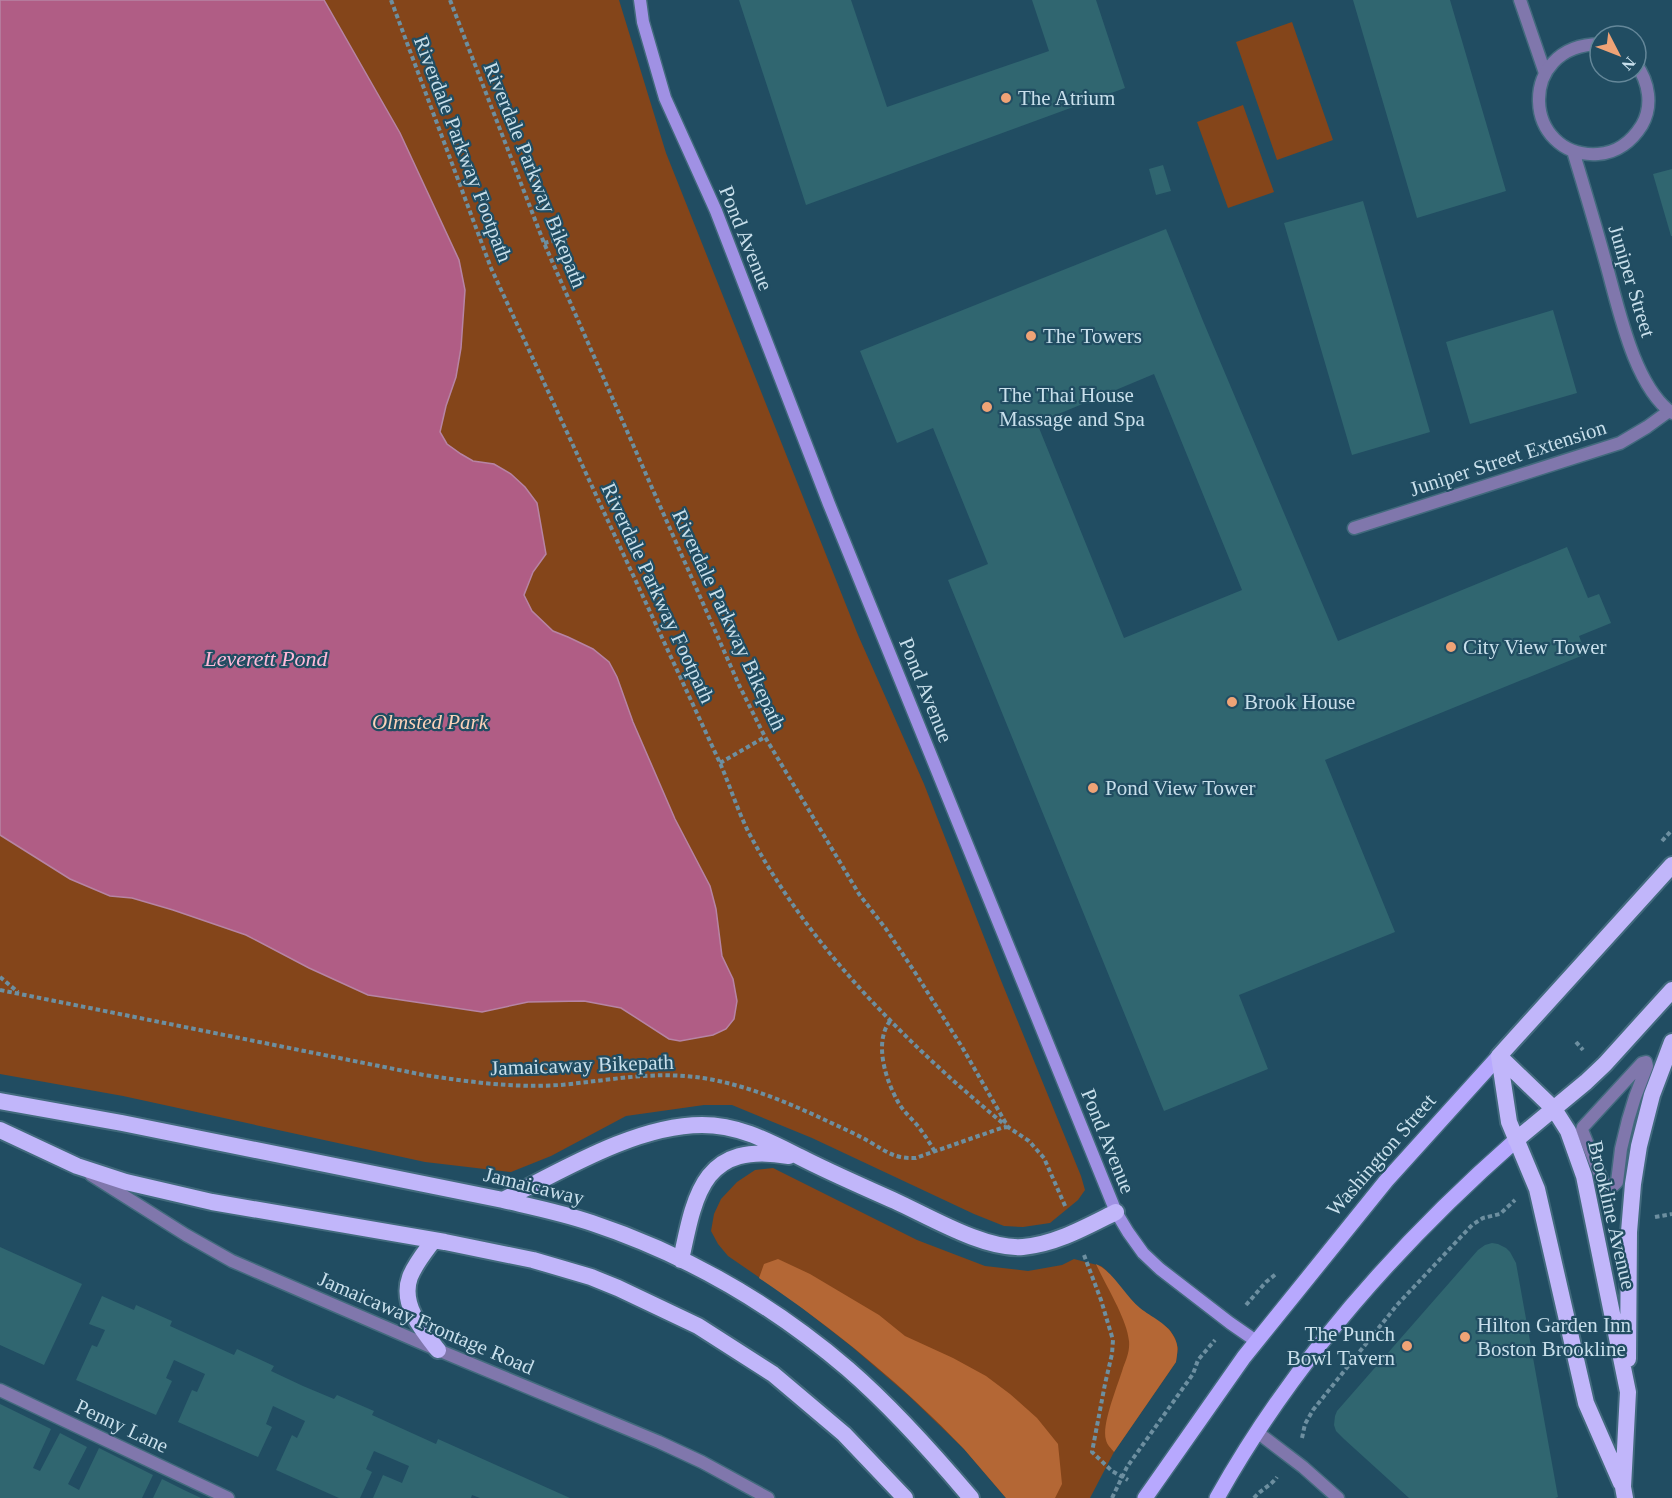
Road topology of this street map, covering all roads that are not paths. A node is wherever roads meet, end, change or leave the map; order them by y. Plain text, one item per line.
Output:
1 (640, 0) edge
2 (1520, 0) edge
3 (1588, 44) edge
4 (1545, 73) junction
5 (1646, 84) edge
6 (1573, 151) junction
7 (1670, 412) edge
8 (1353, 528) dead end
9 (1672, 865) edge
10 (1672, 990) edge
11 (1672, 1041) edge
12 (1499, 1056) junction
13 (1639, 1085) joint
14 (0, 1101) edge
15 (1554, 1109) junction
16 (1, 1132) edge
17 (1516, 1140) junction
18 (802, 1158) junction
19 (77, 1167) junction
20 (503, 1200) junction
21 (1116, 1212) junction
22 (433, 1241) junction
23 (681, 1260) junction
24 (1256, 1341) junction
25 (438, 1350) junction
26 (0, 1390) edge
27 (1628, 1392) junction
28 (1257, 1432) junction
29 (1624, 1492) edge
30 (1147, 1496) edge
31 (228, 1498) edge
32 (768, 1498) edge
33 (905, 1498) edge
34 (971, 1498) edge
35 (1217, 1498) edge
36 (1338, 1498) edge

1 - 21 main road, Pond Avenue
2 - 4 street
3 - 4 street
4 - 6 street
5 - 6 street
6 - 7 street, Juniper Street
7 - 8 street, Juniper Street Extension
9 - 12 highway, Washington Street
10 - 15 highway
11 - 27 highway
12 - 15 highway, Brookline Avenue
12 - 17 highway
12 - 24 main road, Washington Street
13 - 13 street
14 - 20 highway, Jamaicaway
15 - 17 highway
15 - 27 highway, Brookline Avenue
16 - 19 highway
17 - 28 main road
17 - 29 highway
18 - 20 highway
18 - 21 highway
18 - 23 highway
19 - 22 highway
19 - 25 street, Jamaicaway Frontage Road
20 - 23 highway, Jamaicaway
21 - 24 main road, Pond Avenue
22 - 25 highway
22 - 33 highway
23 - 34 highway, Jamaicaway
24 - 30 main road, Washington Street
25 - 32 street, Jamaicaway Frontage Road
26 - 31 street, Penny Lane
27 - 29 highway, Brookline Avenue
28 - 35 main road
28 - 36 street

